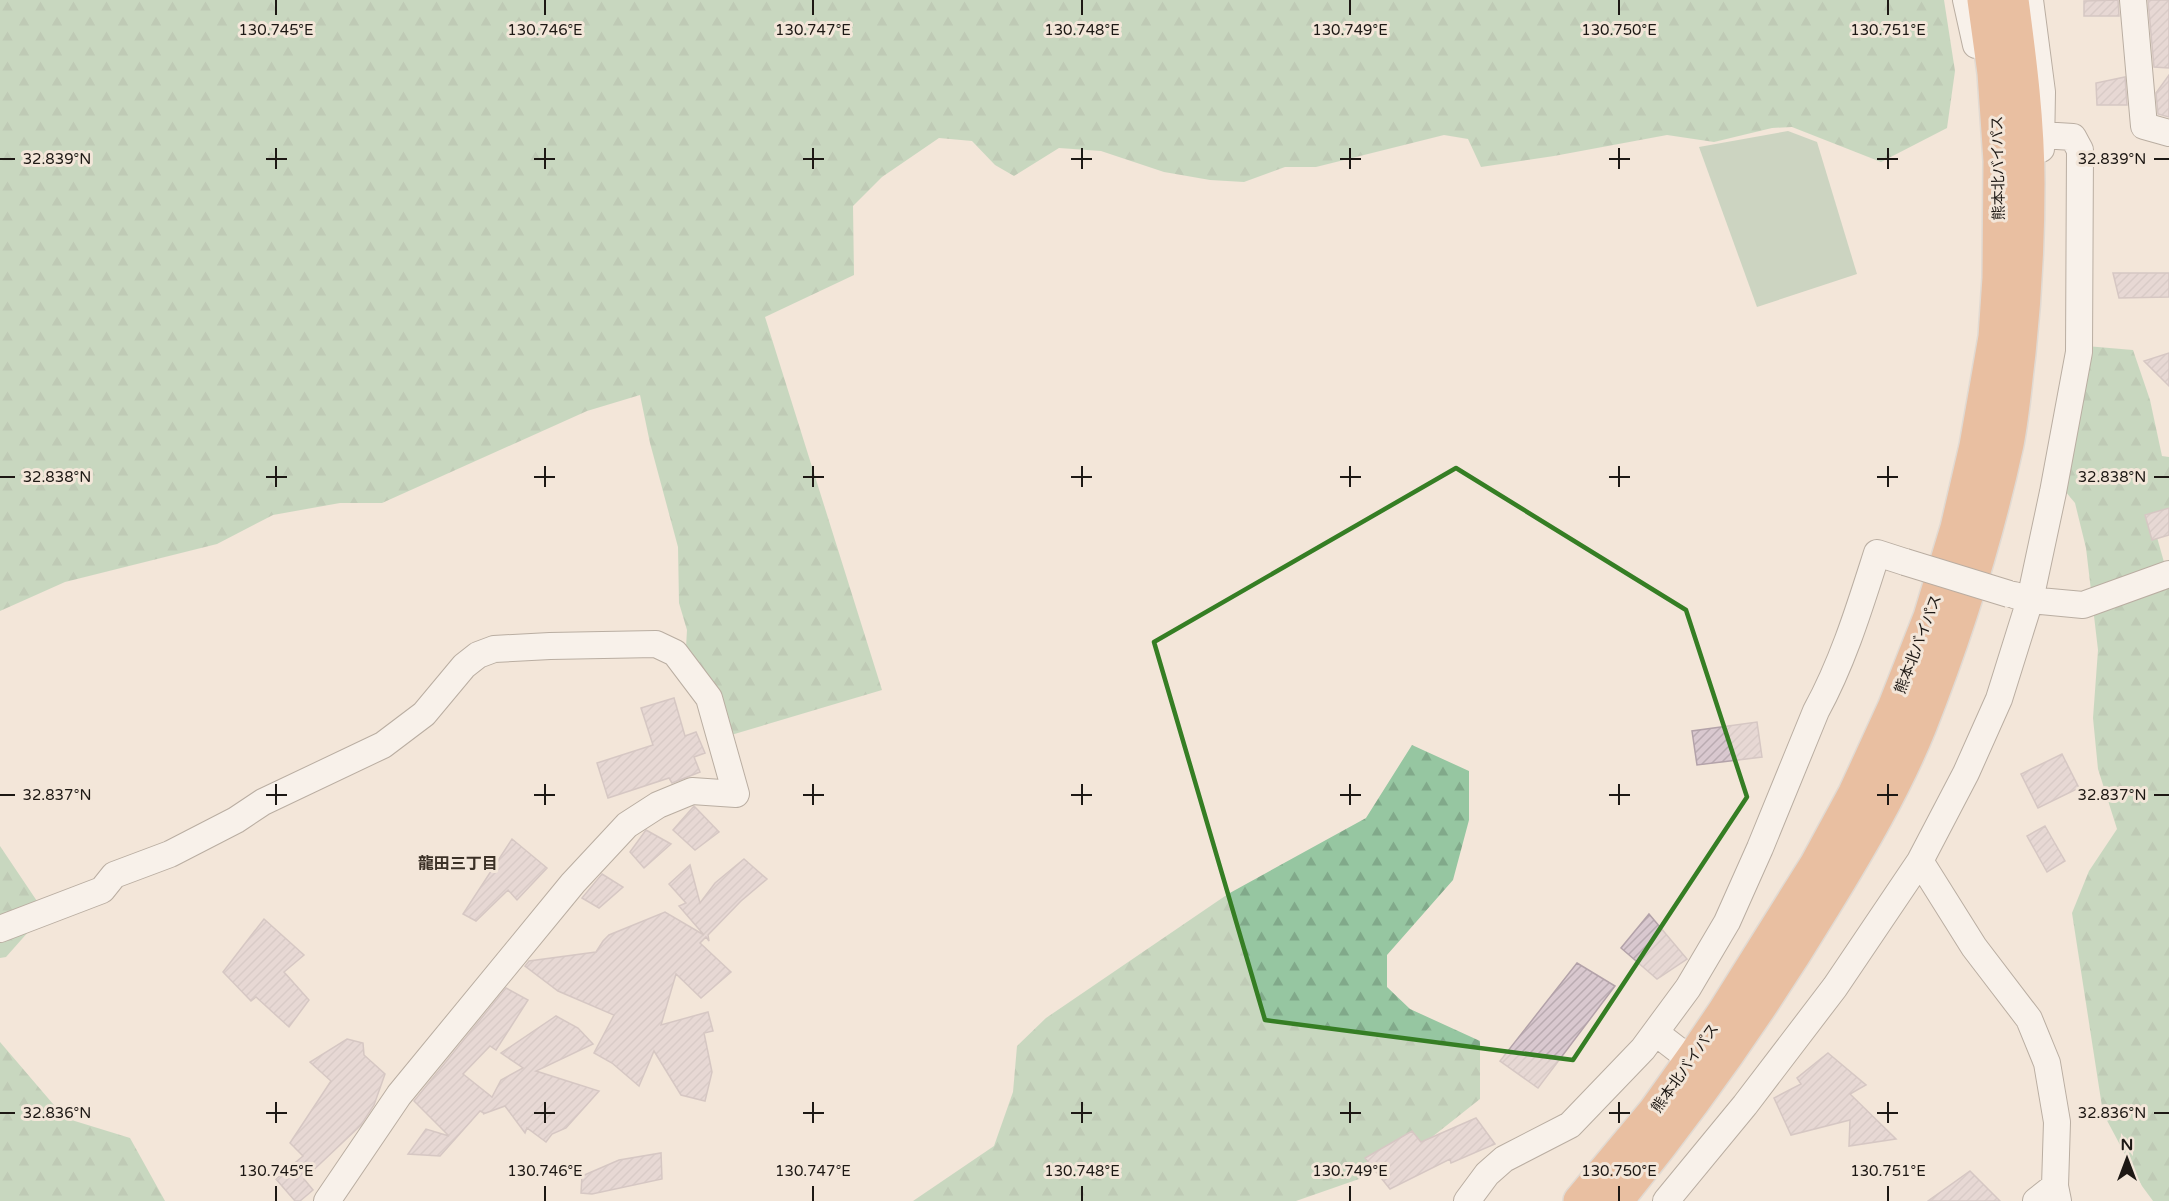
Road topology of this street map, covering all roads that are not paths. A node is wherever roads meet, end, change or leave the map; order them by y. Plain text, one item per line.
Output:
1 (1966, 0) edge
2 (1984, 0) edge
3 (2012, 0) edge
4 (2030, 0) edge
5 (2133, 0) edge
6 (2169, 133) edge
7 (2042, 135) junction
8 (1998, 278) junction
9 (2012, 411) junction
10 (2169, 574) edge
11 (2020, 597) junction
12 (1920, 861) junction
13 (0, 929) edge
14 (1656, 1033) junction
15 (1691, 1060) junction
16 (2050, 1196) edge
17 (327, 1201) edge
18 (1467, 1201) edge
19 (1580, 1201) edge
20 (1616, 1201) edge
21 (1666, 1201) edge

1 - 8 street
2 - 8 highway, 熊本北バイパス
3 - 9 highway, 熊本北バイパス
4 - 7 street
5 - 6 street
7 - 9 street
7 - 11 street
8 - 15 highway, 熊本北バイパス
9 - 20 highway, 熊本北バイパス
10 - 11 street
11 - 12 street
11 - 14 street, bridge
12 - 16 street
12 - 21 street
13 - 17 street
14 - 15 street
14 - 18 street
15 - 19 highway, 熊本北バイパス

